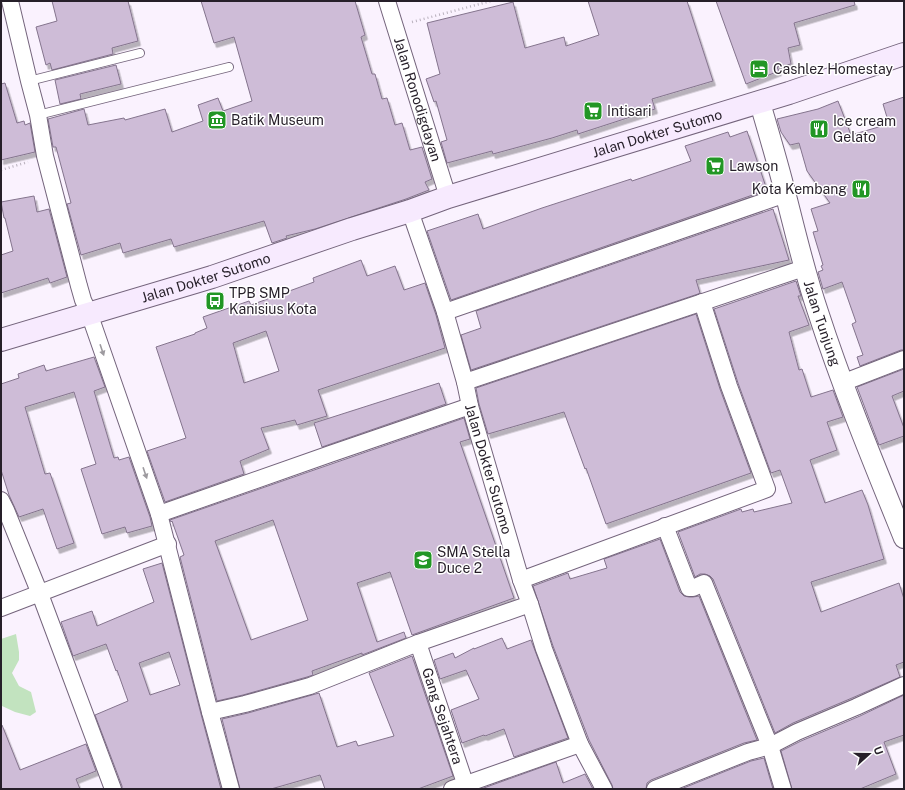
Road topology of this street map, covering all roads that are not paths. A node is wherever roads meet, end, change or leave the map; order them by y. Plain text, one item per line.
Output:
1 (10, 1) edge
2 (387, 1) edge
3 (140, 53) dead end
4 (904, 54) edge
5 (228, 67) dead end
6 (28, 81) junction
7 (760, 103) junction
8 (38, 115) junction
9 (786, 194) junction
10 (448, 197) junction
11 (410, 211) junction
12 (804, 268) junction
13 (702, 302) junction
14 (445, 312) junction
15 (89, 313) junction
16 (1, 340) edge
17 (904, 359) edge
18 (465, 382) junction
19 (842, 383) junction
20 (470, 406) junction
21 (1, 500) edge
22 (160, 514) junction
23 (665, 526) junction
24 (904, 538) edge
25 (168, 544) junction
26 (522, 580) junction
27 (40, 594) junction
28 (530, 604) junction
29 (1, 608) edge
30 (418, 643) junction
31 (904, 685) edge
32 (210, 712) junction
33 (580, 744) junction
34 (770, 746) junction
35 (462, 787) edge
36 (113, 789) edge
37 (231, 789) edge
38 (604, 789) edge
39 (655, 789) edge
40 (783, 789) edge

1 - 6 street
2 - 10 street, Jalan Ronodigdayan
3 - 6 lane
4 - 7 main road, Jalan Dokter Sutomo
5 - 8 lane
6 - 8 street
7 - 9 street, Jalan Tunjung
7 - 10 main road, Jalan Dokter Sutomo
8 - 15 street
9 - 12 street, Jalan Tunjung
9 - 14 street
10 - 11 main road, Jalan Dokter Sutomo
11 - 14 street, Jalan Dokter Sutomo
11 - 15 main road, Jalan Dokter Sutomo
12 - 13 street
12 - 19 street, Jalan Tunjung
13 - 18 street
13 - 23 street
14 - 18 street, Jalan Dokter Sutomo
15 - 16 main road, Jalan Dokter Sutomo
15 -> 22 street
17 - 19 street
18 - 20 street, Jalan Dokter Sutomo
19 - 24 street, Jalan Tunjung
20 - 22 street
20 - 26 street, Jalan Dokter Sutomo
21 - 27 street
22 - 25 street
23 - 26 street
23 - 34 street
25 - 27 street
25 - 32 street
26 - 28 street, Jalan Dokter Sutomo
27 - 29 street
27 - 36 street
28 - 30 street
28 - 33 street, Jalan Dokter Sutomo
30 - 32 street
30 - 35 street, Gang Sejahtera
31 - 34 street
32 - 37 street
33 - 35 street
33 - 38 street, Jalan Dokter Sutomo
34 - 39 street
34 - 40 street

